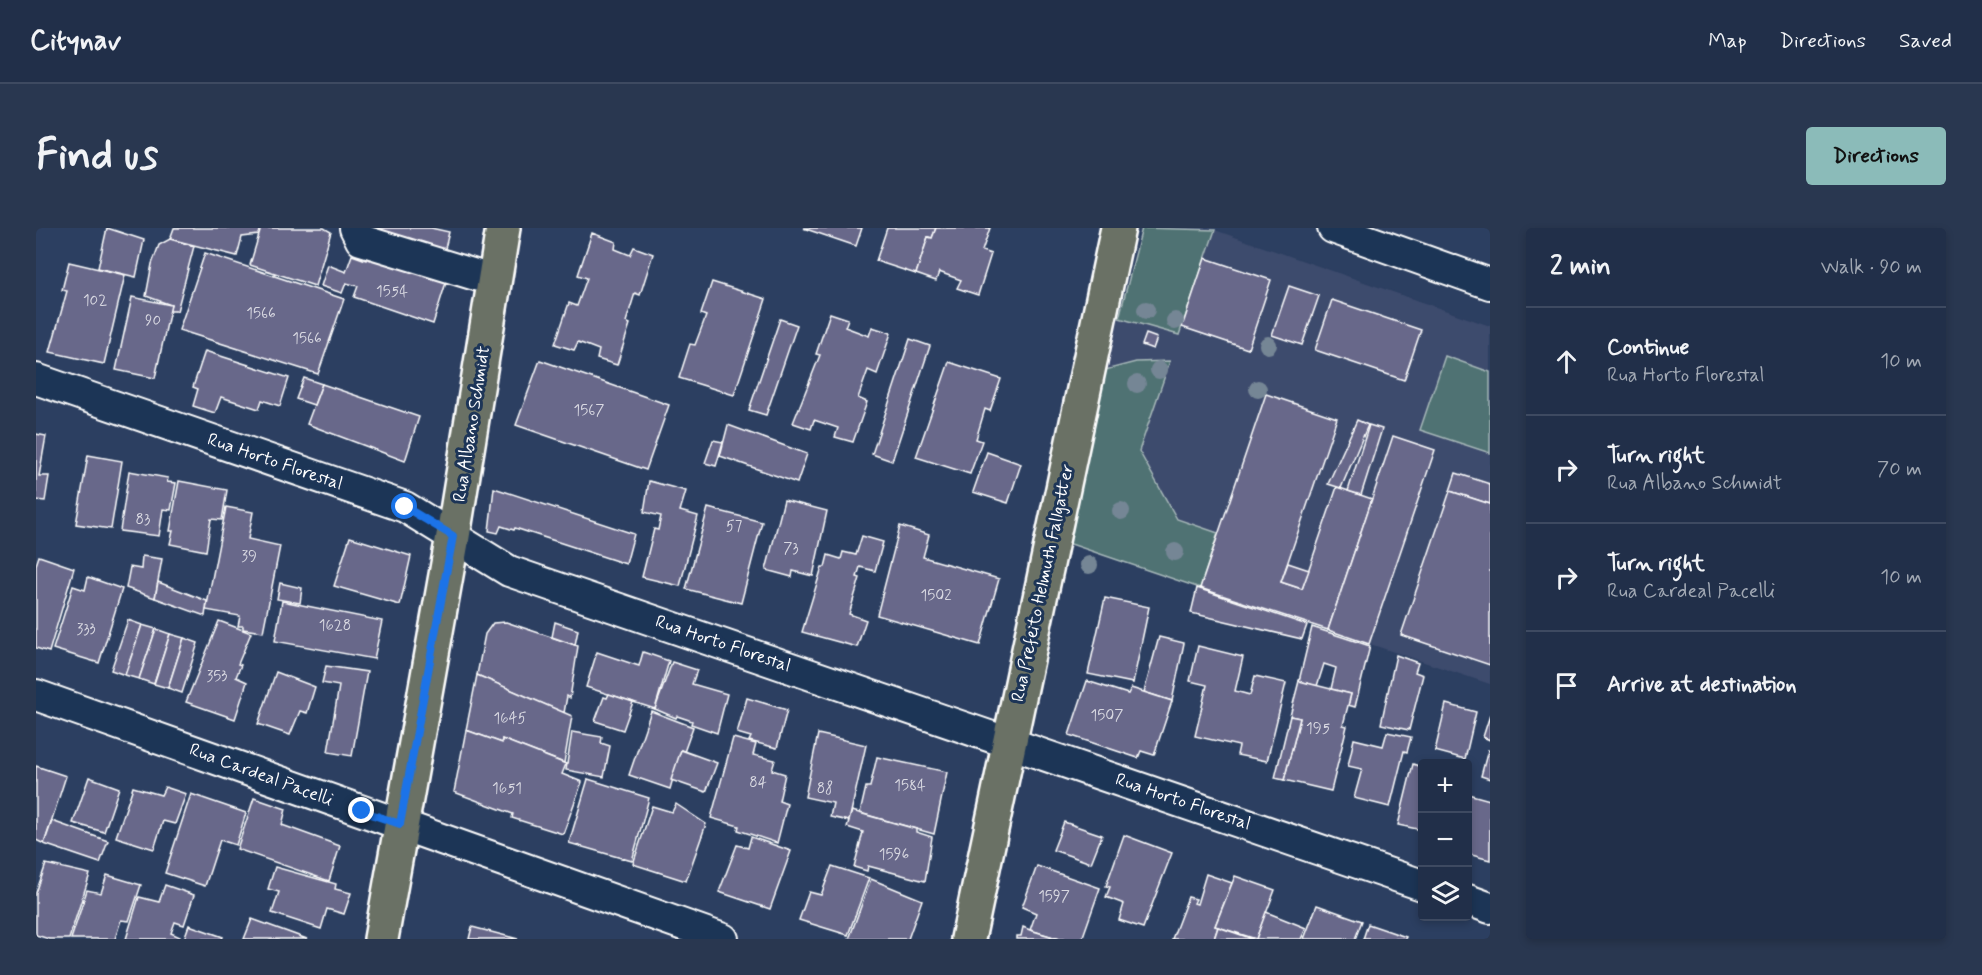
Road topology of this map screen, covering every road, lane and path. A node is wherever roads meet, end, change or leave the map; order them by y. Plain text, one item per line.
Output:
1 (355, 228) edge
2 (503, 228) edge
3 (1118, 228) edge
4 (1333, 228) edge
5 (495, 281) junction
6 (1490, 284) edge
7 (36, 379) edge
8 (453, 536) junction
9 (36, 695) edge
10 (1010, 742) junction
11 (400, 824) junction
12 (1418, 884) edge
13 (1472, 902) edge
14 (1490, 908) edge
15 (381, 939) edge
16 (723, 939) edge
17 (968, 939) edge

1 - 5 street
2 - 5 main road, Rua Albano Schmidt
3 - 10 main road, Rua Prefeito Helmuth Fallgatter
4 - 6 street
5 - 8 main road, Rua Albano Schmidt
7 - 8 street, Rua Horto Florestal
8 - 10 street, Rua Horto Florestal
8 - 11 main road, Rua Albano Schmidt
9 - 11 street, Rua Cardeal Pacelli
10 - 12 street, Rua Horto Florestal
10 - 17 main road, Rua Prefeito Helmuth Fallgatter
11 - 15 main road, Rua Albano Schmidt
11 - 16 street, Rua Cardeal Pacelli
13 - 14 street

